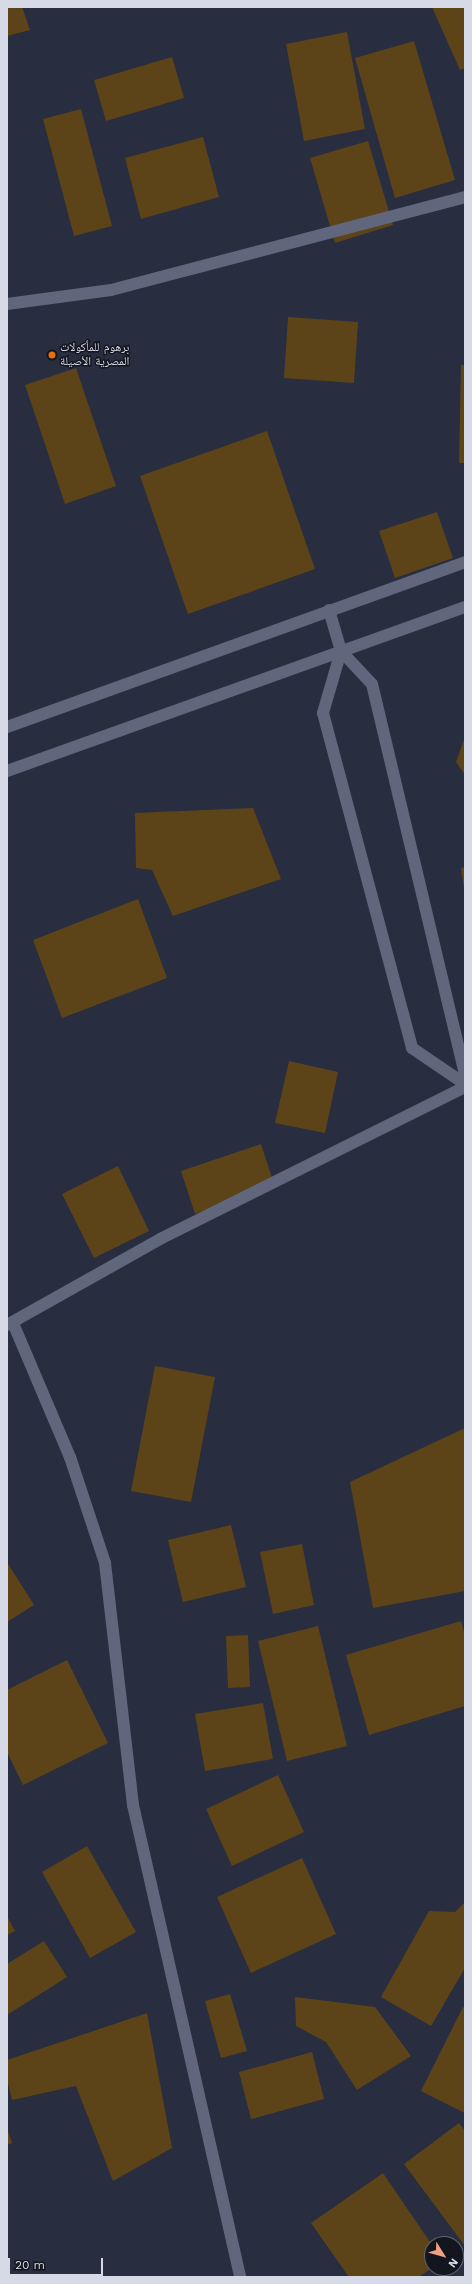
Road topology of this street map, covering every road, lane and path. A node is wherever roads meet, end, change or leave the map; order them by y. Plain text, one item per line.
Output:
1 (465, 197) edge
2 (7, 304) edge
3 (465, 562) edge
4 (465, 607) edge
5 (329, 610) junction
6 (341, 651) junction
7 (7, 728) edge
8 (7, 771) edge
9 (465, 1073) edge
10 (465, 1084) edge
11 (465, 1087) edge
12 (10, 1324) edge
13 (240, 2277) edge

1 - 2 street
3 - 5 street
4 - 6 street
5 - 6 street
5 - 7 street
6 - 8 street
6 - 9 street
6 - 10 street
11 - 12 street
12 - 13 street

